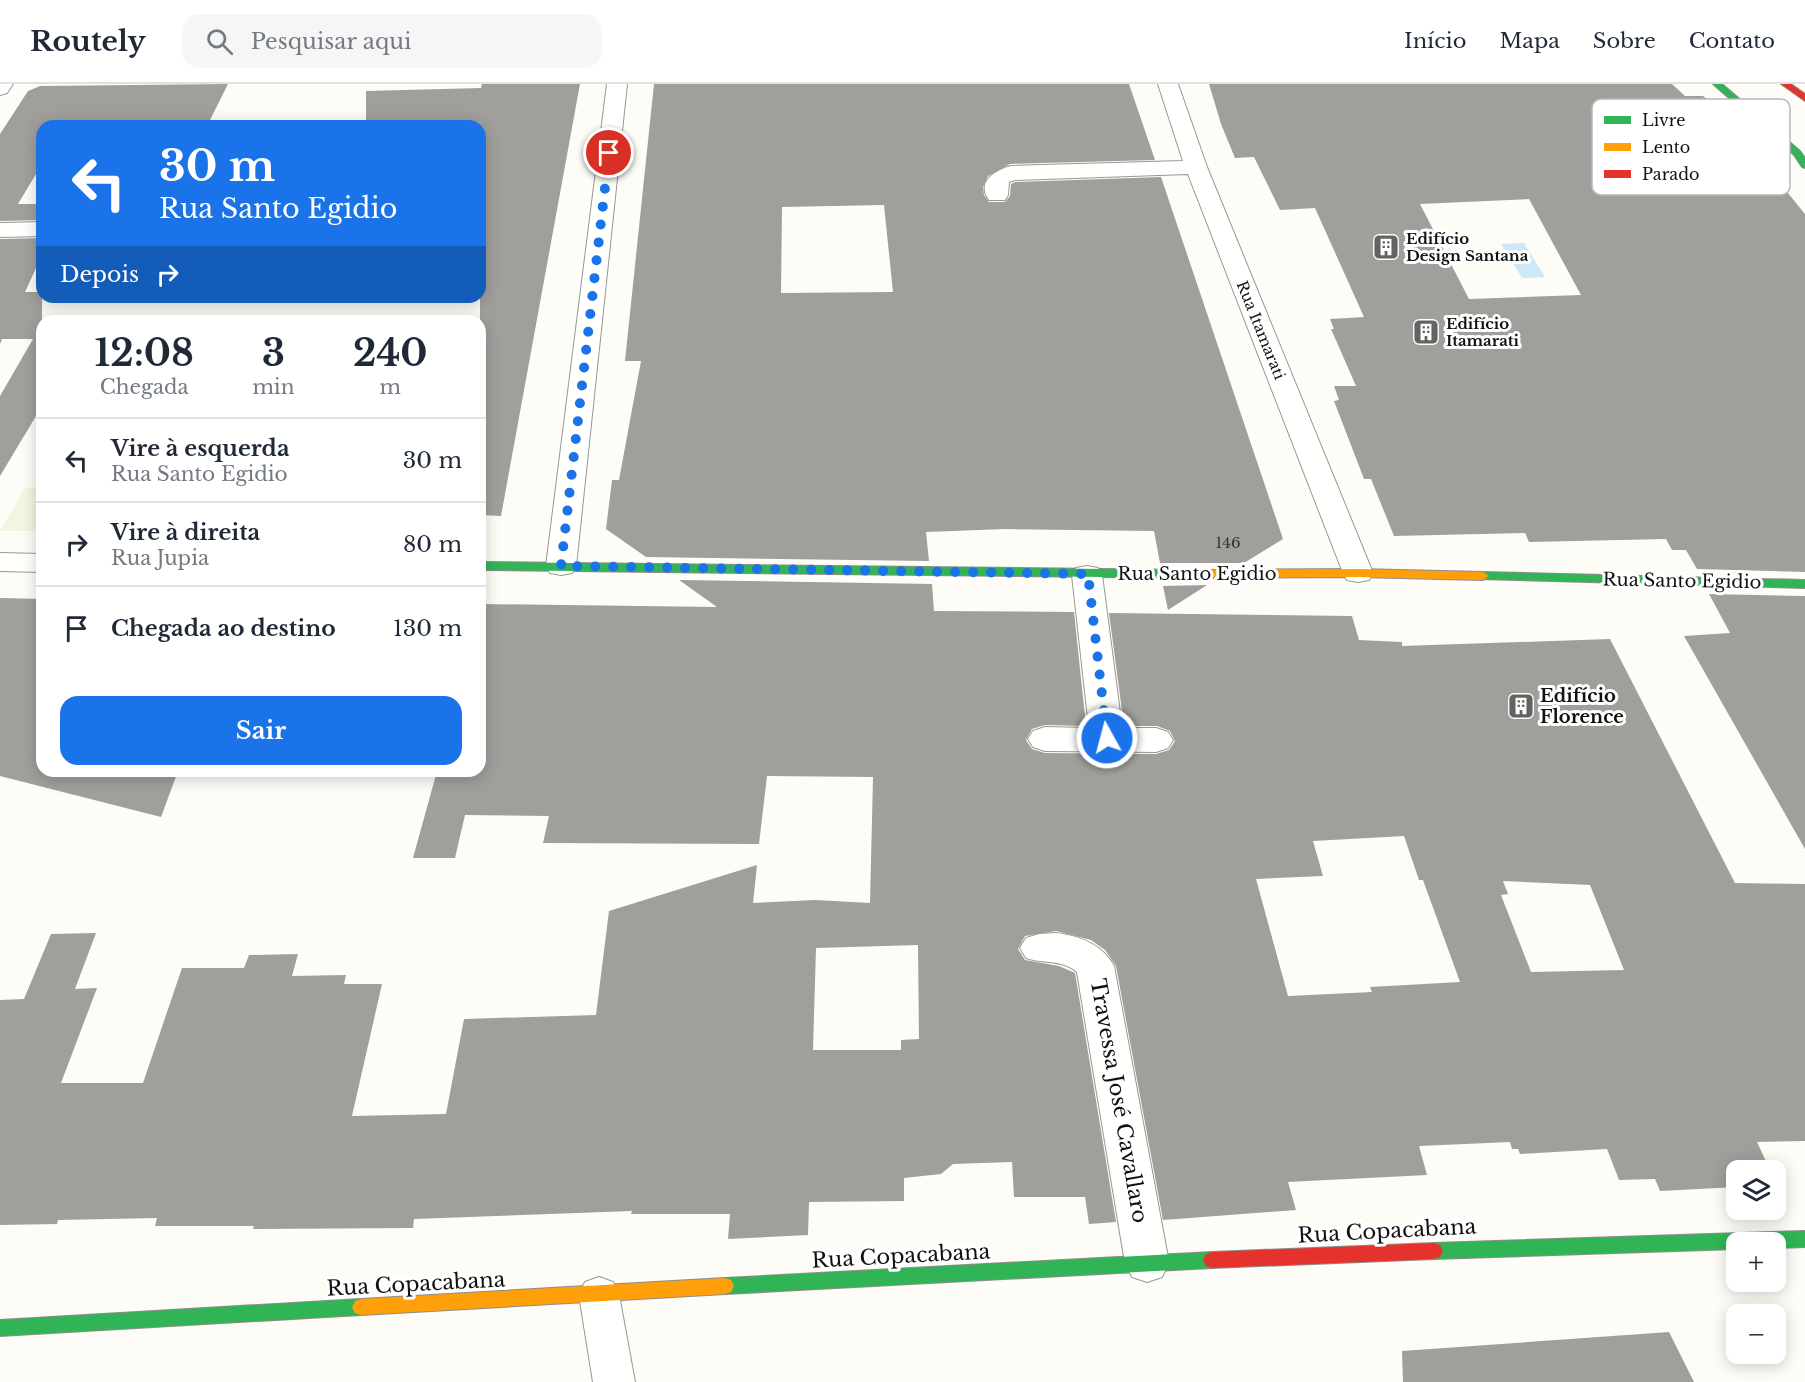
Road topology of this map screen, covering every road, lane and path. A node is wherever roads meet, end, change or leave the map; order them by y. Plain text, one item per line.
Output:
1 (3, 84) edge
2 (617, 84) edge
3 (1168, 84) edge
4 (1717, 84) edge
5 (1785, 84) edge
6 (0, 88) edge
7 (1805, 98) edge
8 (1734, 99) edge
9 (1790, 147) edge
10 (1805, 165) edge
11 (1196, 167) junction
12 (996, 195) dead end
13 (36, 229) edge
14 (0, 230) edge
15 (0, 562) edge
16 (36, 563) edge
17 (486, 566) edge
18 (561, 566) junction
19 (1358, 573) junction
20 (1088, 574) junction
21 (1805, 584) edge
22 (1107, 738) junction
23 (1045, 739) dead end
24 (1156, 740) dead end
25 (1039, 948) dead end
26 (1805, 1239) edge
27 (1147, 1263) junction
28 (599, 1295) junction
29 (0, 1328) edge
30 (614, 1382) edge

1 - 6 street
2 - 18 street
3 - 11 street, Rua Itamarati
4 - 8 street
5 - 7 street
9 - 10 street
11 - 12 street
11 - 19 street, Rua Itamarati
13 - 14 street
15 - 16 street
17 - 18 street, Rua Santo Egidio
18 - 20 street, Rua Santo Egidio
19 - 20 street, Rua Santo Egidio
19 - 21 street, Rua Santo Egidio
20 - 22 street
22 - 23 street
22 - 24 street
25 - 27 street, Travessa José Cavallaro
26 - 27 street, Rua Copacabana
27 - 28 street, Rua Copacabana
28 - 29 street, Rua Copacabana
28 - 30 lane

